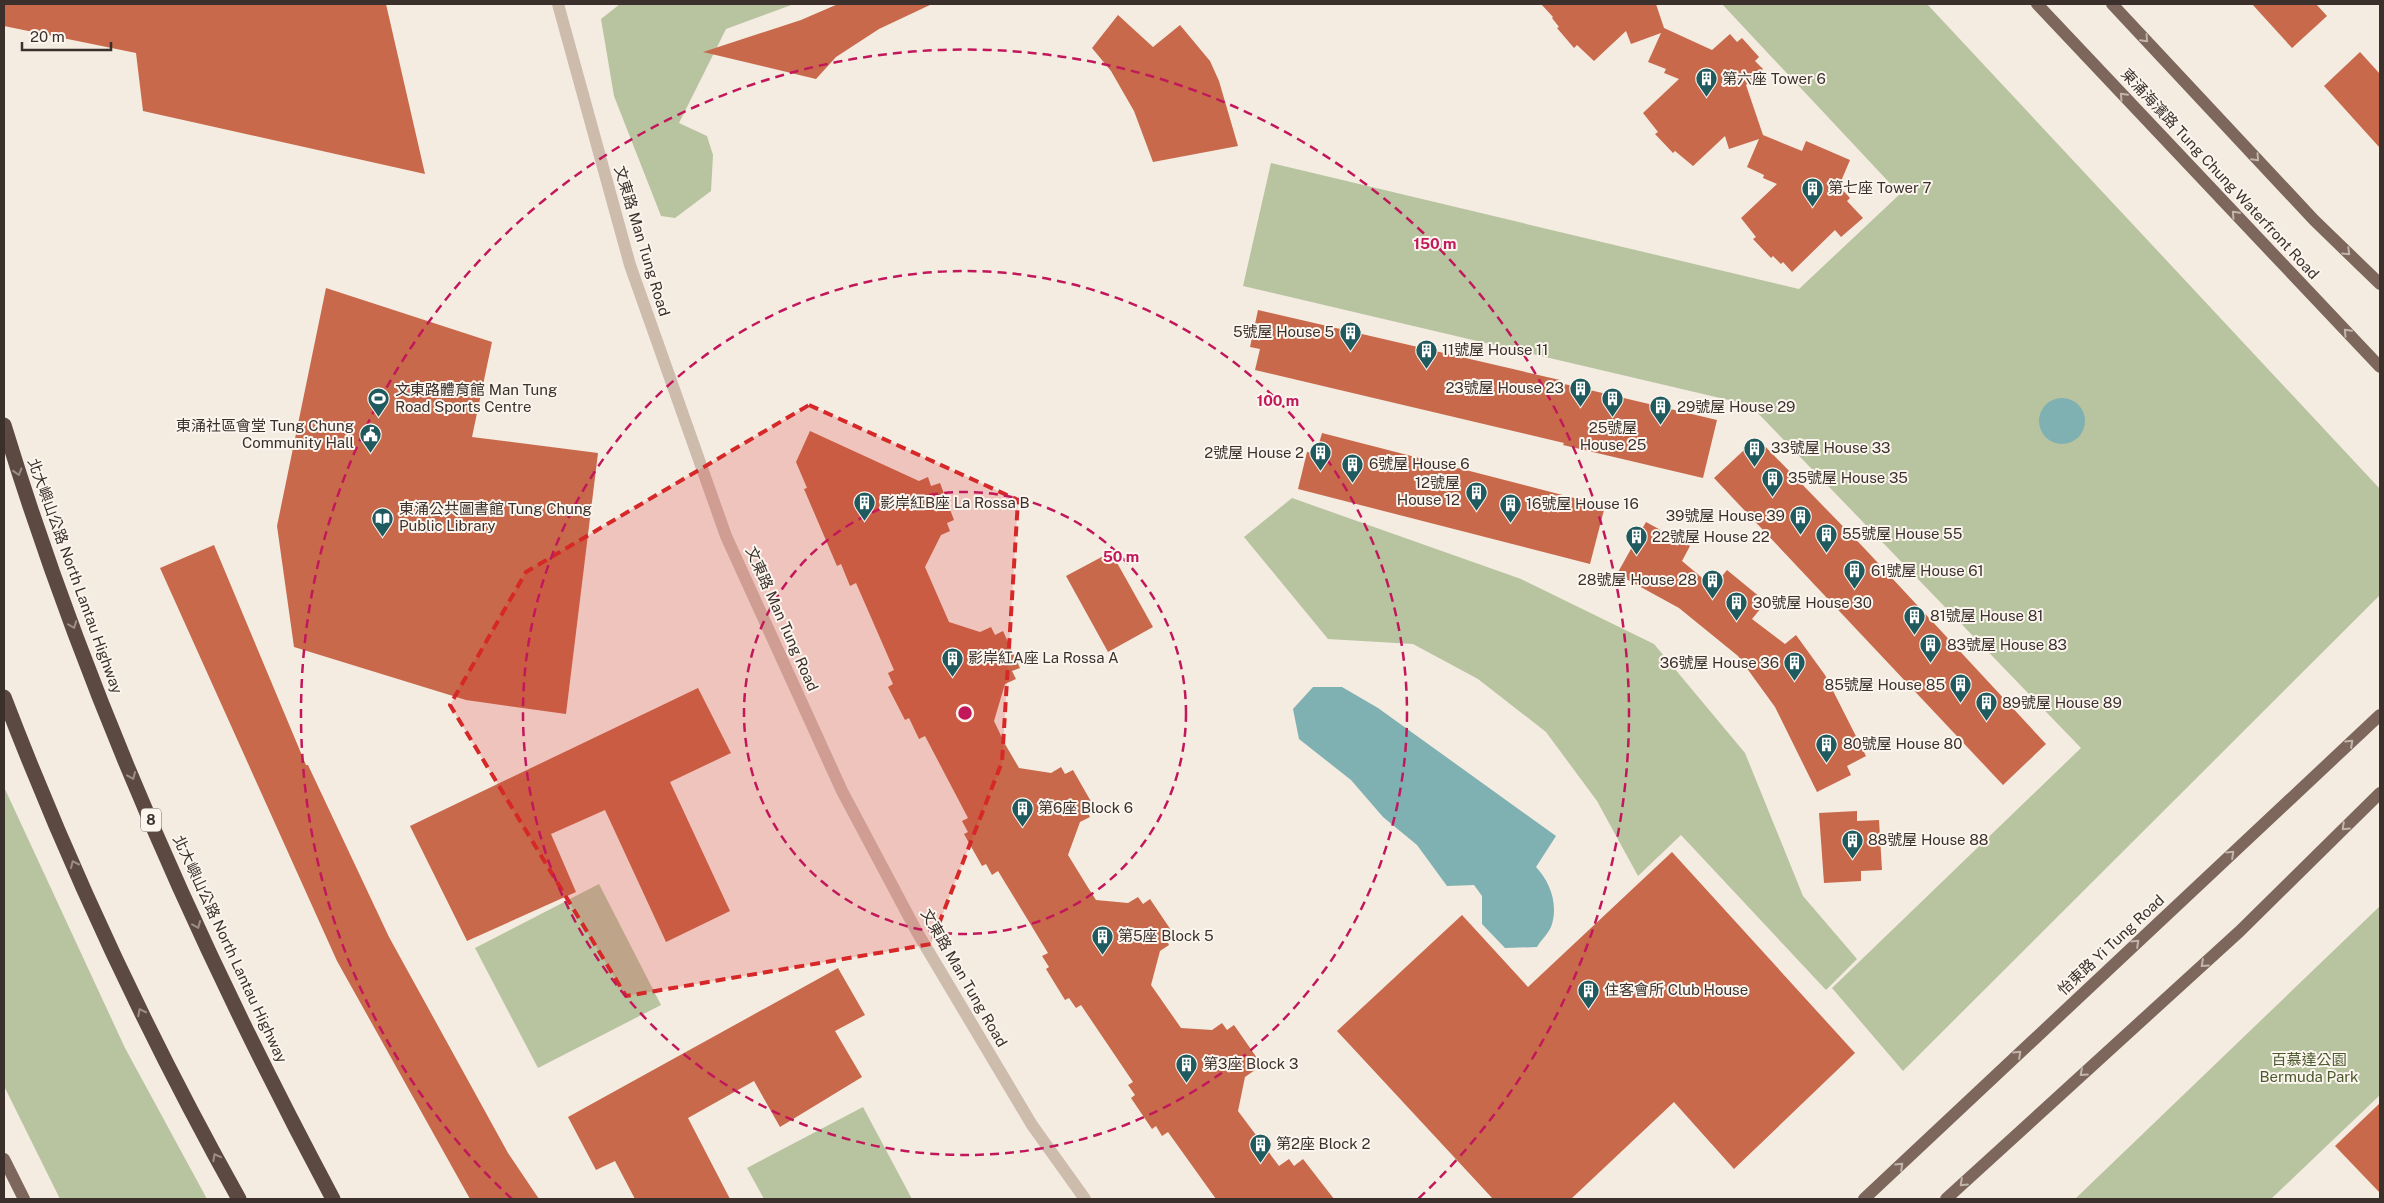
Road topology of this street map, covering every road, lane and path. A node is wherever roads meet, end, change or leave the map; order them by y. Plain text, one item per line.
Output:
1 (558, 4) edge
2 (2036, 4) edge
3 (2112, 4) edge
4 (2380, 284) edge
5 (2380, 367) edge
6 (4, 425) edge
7 (4, 697) edge
8 (2380, 715) edge
9 (2380, 793) edge
10 (4, 1159) edge
11 (24, 1199) edge
12 (239, 1199) edge
13 (333, 1199) edge
14 (1085, 1199) edge
15 (1864, 1199) edge
16 (1946, 1199) edge

1 - 14 street, 文東路 Man Tung Road
5 -> 2 main road, 東涌海濱路 Tung Chung Waterfront Road
3 -> 4 main road
6 -> 13 highway, 北大嶼山公路 North Lantau Highway / 8
12 -> 7 highway
15 -> 8 main road, 怡東路 Yi Tung Road
9 -> 16 main road
10 - 11 main road

